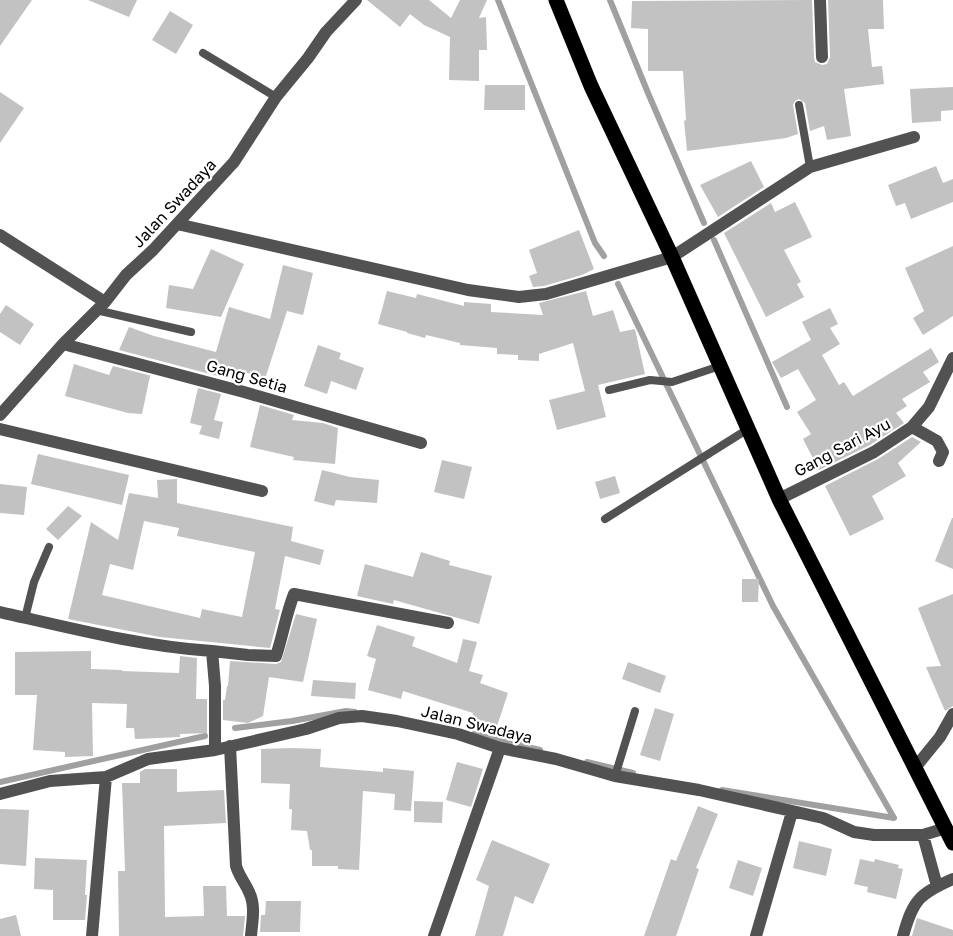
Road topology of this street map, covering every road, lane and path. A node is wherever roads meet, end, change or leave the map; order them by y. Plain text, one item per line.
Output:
1 (356, 0) edge
2 (556, 0) edge
3 (820, 0) edge
4 (203, 53) dead end
5 (822, 57) dead end
6 (276, 97) junction
7 (799, 105) dead end
8 (914, 137) dead end
9 (810, 167) junction
10 (177, 225) junction
11 (0, 235) edge
12 (672, 257) junction
13 (100, 306) junction
14 (191, 332) dead end
15 (63, 344) junction
16 (953, 358) edge
17 (720, 366) junction
18 (609, 390) dead end
19 (0, 415) edge
20 (912, 427) junction
21 (0, 429) edge
22 (748, 429) junction
23 (422, 443) dead end
24 (939, 461) dead end
25 (262, 490) dead end
26 (779, 499) junction
27 (605, 519) dead end
28 (49, 547) dead end
29 (0, 612) edge
30 (25, 618) junction
31 (448, 623) dead end
32 (212, 651) junction
33 (635, 711) dead end
34 (953, 714) edge
35 (230, 746) junction
36 (500, 748) junction
37 (215, 750) junction
38 (914, 769) junction
39 (616, 774) junction
40 (106, 777) junction
41 (0, 794) edge
42 (792, 812) junction
43 (946, 828) junction
44 (923, 835) junction
45 (953, 843) edge
46 (953, 879) edge
47 (937, 886) junction
48 (92, 936) edge
49 (251, 936) edge
50 (434, 936) edge
51 (756, 936) edge
52 (903, 936) edge

1 - 6 street, Jalan Swadaya
2 - 12 main road
3 - 5 street
4 - 6 lane
6 - 10 street, Jalan Swadaya
7 - 9 lane
8 - 9 street
9 - 12 street
10 - 12 street
10 - 13 street, Jalan Swadaya
11 - 13 street
12 - 17 main road
13 - 14 lane
13 - 15 street, Jalan Swadaya
15 - 19 street, Jalan Swadaya
15 - 23 street, Gang Setia
16 - 20 street, Gang Sari Ayu
17 - 18 lane
17 - 22 main road
20 - 24 street
20 - 26 street, Gang Sari Ayu
21 - 25 street
22 - 26 main road
22 - 27 lane
26 - 38 main road
28 - 30 lane
29 - 30 street
30 - 32 street
31 - 32 street
32 - 37 street
33 - 39 lane
34 - 38 street
35 - 36 street, Jalan Swadaya
35 - 37 street, Jalan Swadaya
35 - 49 street
36 - 39 street, Jalan Swadaya
36 - 50 street
37 - 40 street, Jalan Swadaya
38 - 43 main road
39 - 42 street, Jalan Swadaya
40 - 41 street, Jalan Swadaya
40 - 48 street
42 - 44 street, Jalan Swadaya
42 - 51 street
43 - 44 street, Jalan Swadaya
43 - 45 main road
44 - 47 street
46 - 47 street
47 - 52 street

